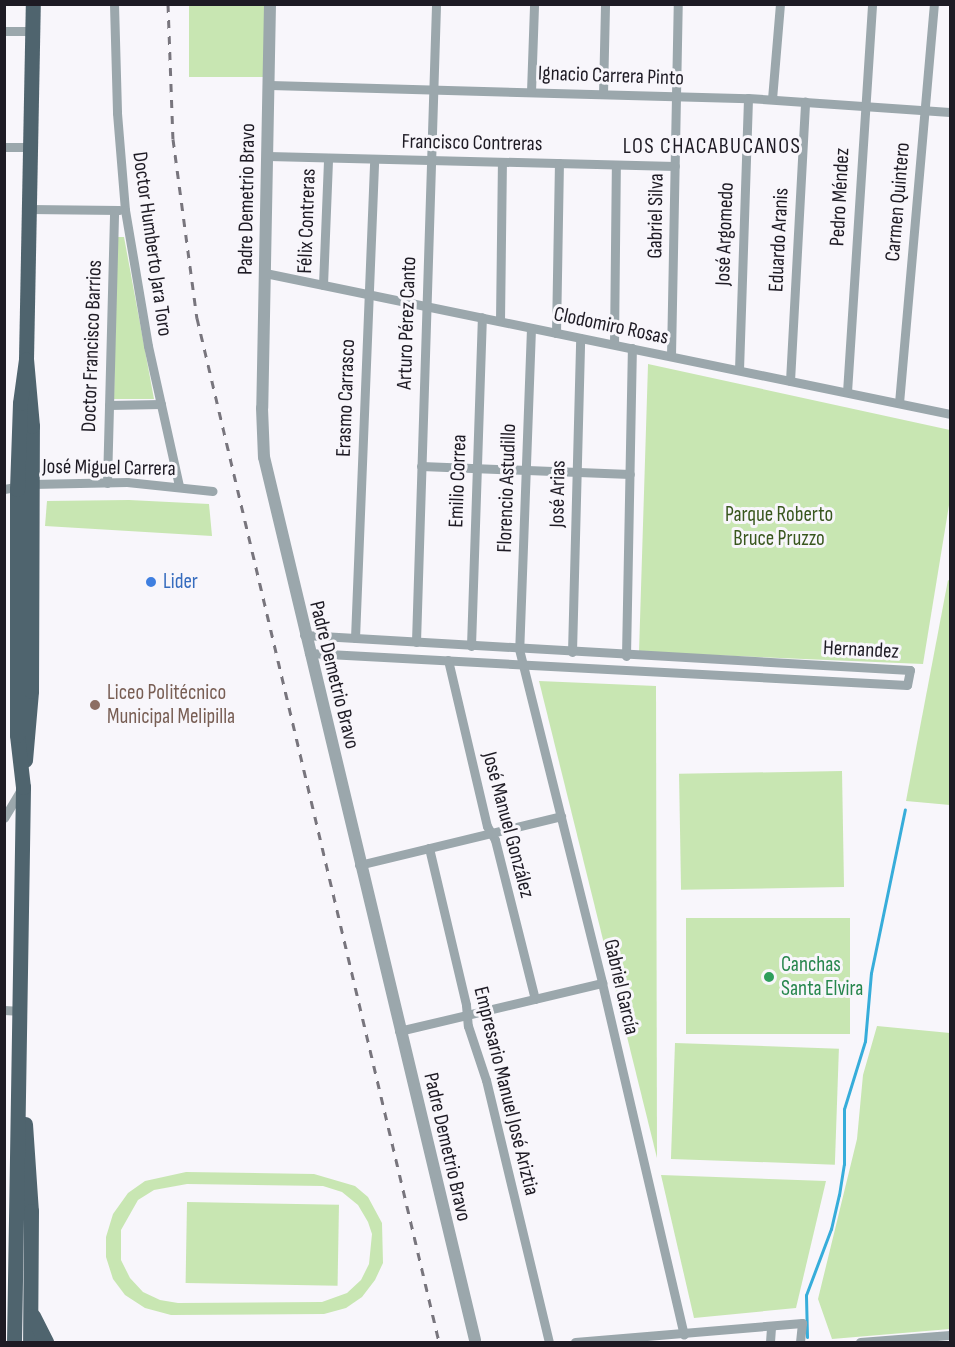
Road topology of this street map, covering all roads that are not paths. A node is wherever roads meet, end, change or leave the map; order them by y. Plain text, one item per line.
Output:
1 (33, 4) edge
2 (114, 4) edge
3 (270, 4) edge
4 (436, 4) edge
5 (534, 4) edge
6 (605, 4) edge
7 (678, 4) edge
8 (780, 4) edge
9 (872, 4) edge
10 (933, 4) edge
11 (4, 31) edge
12 (32, 31) junction
13 (270, 85) junction
14 (433, 89) junction
15 (531, 92) junction
16 (603, 94) junction
17 (676, 96) junction
18 (748, 98) junction
19 (772, 99) junction
20 (805, 101) junction
21 (864, 106) junction
22 (924, 110) junction
23 (951, 112) edge
24 (4, 147) edge
25 (30, 147) junction
26 (268, 156) junction
27 (328, 158) junction
28 (374, 159) junction
29 (431, 160) junction
30 (502, 162) junction
31 (559, 163) junction
32 (616, 165) junction
33 (675, 166) junction
34 (29, 209) junction
35 (114, 210) junction
36 (125, 210) junction
37 (265, 273) junction
38 (323, 285) junction
39 (369, 294) junction
40 (426, 306) junction
41 (482, 317) junction
42 (500, 321) junction
43 (531, 328) junction
44 (556, 333) junction
45 (580, 338) junction
46 (614, 344) junction
47 (632, 348) junction
48 (671, 356) junction
49 (26, 359) junction
50 (739, 370) junction
51 (790, 381) junction
52 (847, 392) junction
53 (899, 403) junction
54 (161, 404) junction
55 (109, 405) junction
56 (951, 414) edge
57 (421, 466) junction
58 (477, 468) junction
59 (525, 470) junction
60 (576, 472) junction
61 (630, 474) junction
62 (107, 483) junction
63 (32, 484) junction
64 (179, 486) junction
65 (11, 489) edge
66 (213, 491) dead end
67 (304, 635) junction
68 (355, 638) junction
69 (416, 642) junction
70 (471, 646) junction
71 (519, 649) junction
72 (572, 652) junction
73 (309, 653) junction
74 (626, 656) junction
75 (448, 660) junction
76 (522, 664) junction
77 (18, 690) edge
78 (23, 787) junction
79 (561, 816) junction
80 (4, 818) edge
81 (491, 833) junction
82 (429, 848) junction
83 (359, 865) junction
84 (603, 983) junction
85 (535, 999) junction
86 (4, 1010) edge
87 (21, 1011) junction
88 (467, 1015) junction
89 (399, 1031) junction
90 (21, 1094) junction
91 (30, 1307) junction
92 (771, 1326) junction
93 (684, 1335) junction
94 (951, 1335) edge
95 (477, 1341) edge
96 (14, 1342) edge
97 (30, 1342) edge
98 (46, 1342) edge
99 (549, 1342) edge
100 (575, 1342) edge
101 (770, 1342) edge
102 (800, 1342) edge
103 (861, 1342) edge

1 - 12 main road
2 - 36 street, Doctor Humberto Jara Toro
3 - 13 street, Padre Demetrio Bravo
4 - 14 street, Arturo Pérez Canto
5 - 15 street
6 - 16 street
7 - 17 street, Gabriel Silva
8 - 19 street
9 - 21 street, Pedro Méndez
10 - 22 street, Carmen Quintero
11 - 12 street
12 - 25 main road
13 - 14 street, Ignacio Carrera Pinto
13 - 26 street, Padre Demetrio Bravo
14 - 15 street, Ignacio Carrera Pinto
14 - 29 street, Arturo Pérez Canto
15 - 16 street, Ignacio Carrera Pinto
16 - 17 street, Ignacio Carrera Pinto
17 - 18 street, Ignacio Carrera Pinto
17 - 33 street, Gabriel Silva
18 - 19 street, Ignacio Carrera Pinto
18 - 50 street, José Argomedo
19 - 20 street, Ignacio Carrera Pinto
20 - 21 street, Ignacio Carrera Pinto
20 - 51 street, Eduardo Aranis
21 - 22 street, Ignacio Carrera Pinto
21 - 52 street, Pedro Méndez
22 - 23 street, Ignacio Carrera Pinto
22 - 53 street, Carmen Quintero
24 - 25 street
25 - 34 main road
26 - 27 street, Francisco Contreras
26 - 37 street, Padre Demetrio Bravo
27 - 28 street, Francisco Contreras
27 - 38 street, Félix Contreras
28 - 29 street, Francisco Contreras
28 - 39 street, Erasmo Carrasco
29 - 30 street, Francisco Contreras
29 - 40 street, Arturo Pérez Canto
30 - 31 street, Francisco Contreras
30 - 42 street
31 - 32 street, Francisco Contreras
31 - 44 street
32 - 33 street, Francisco Contreras
32 - 46 street
33 - 48 street, Gabriel Silva
34 - 35 street
34 - 49 main road
35 - 36 street
35 - 55 street, Doctor Francisco Barrios
36 - 54 street, Doctor Humberto Jara Toro
37 - 38 street, Clodomiro Rosas
37 - 67 street, Padre Demetrio Bravo
38 - 39 street, Clodomiro Rosas
39 - 40 street, Clodomiro Rosas
39 - 68 street, Erasmo Carrasco
40 - 41 street, Clodomiro Rosas
40 - 57 street, Arturo Pérez Canto
41 - 42 street, Clodomiro Rosas
41 - 58 street, Emilio Correa
42 - 43 street, Clodomiro Rosas
43 - 44 street, Clodomiro Rosas
43 - 59 street, Florencio Astudillo
44 - 45 street, Clodomiro Rosas
45 - 46 street, Clodomiro Rosas
45 - 60 street, José Arias
46 - 47 street, Clodomiro Rosas
47 - 48 street, Clodomiro Rosas
47 - 61 street
48 - 50 street, Clodomiro Rosas
49 - 63 main road
49 - 65 main road
50 - 51 street, Clodomiro Rosas
51 - 52 street, Clodomiro Rosas
52 - 53 street, Clodomiro Rosas
53 - 56 street, Clodomiro Rosas
54 - 55 street
54 - 64 street, Doctor Humberto Jara Toro
55 - 62 street, Doctor Francisco Barrios
57 - 58 street
57 - 69 street, Arturo Pérez Canto
58 - 59 street
58 - 70 street, Emilio Correa
59 - 60 street
59 - 71 street, Florencio Astudillo
60 - 61 street
60 - 72 street, José Arias
61 - 74 street
62 - 63 street, José Miguel Carrera
62 - 64 street, José Miguel Carrera
63 - 65 street, José Miguel Carrera
63 - 77 main road
64 - 66 street, José Miguel Carrera
65 - 77 main road
67 - 68 street, Hernandez
67 - 73 street, Padre Demetrio Bravo
68 - 69 street, Hernandez
69 - 70 street, Hernandez
70 - 71 street, Hernandez
71 - 72 street, Hernandez
71 - 76 street, Gabriel García
72 - 74 street, Hernandez
73 - 75 street, Hernandez
73 - 83 street, Padre Demetrio Bravo
74 - 76 street, Hernandez
75 - 76 street, Hernandez
75 - 81 street, José Manuel González
76 - 79 street, Gabriel García
77 - 78 main road
78 - 80 street
78 - 87 main road
79 - 81 street
79 - 84 street, Gabriel García
81 - 82 street
81 - 85 street, José Manuel González
82 - 83 street
82 - 88 street, Empresario Manuel José Ariztia
83 - 89 street, Padre Demetrio Bravo
84 - 85 street
84 - 93 street, Gabriel García
85 - 88 street
86 - 87 street
87 - 90 main road
88 - 89 street
88 - 99 street, Empresario Manuel José Ariztia
89 - 95 street, Padre Demetrio Bravo
90 - 91 main road
90 - 96 main road
91 - 97 main road
91 - 98 main road
92 - 93 street
92 - 101 street
92 - 102 street
93 - 100 street
94 - 103 street

